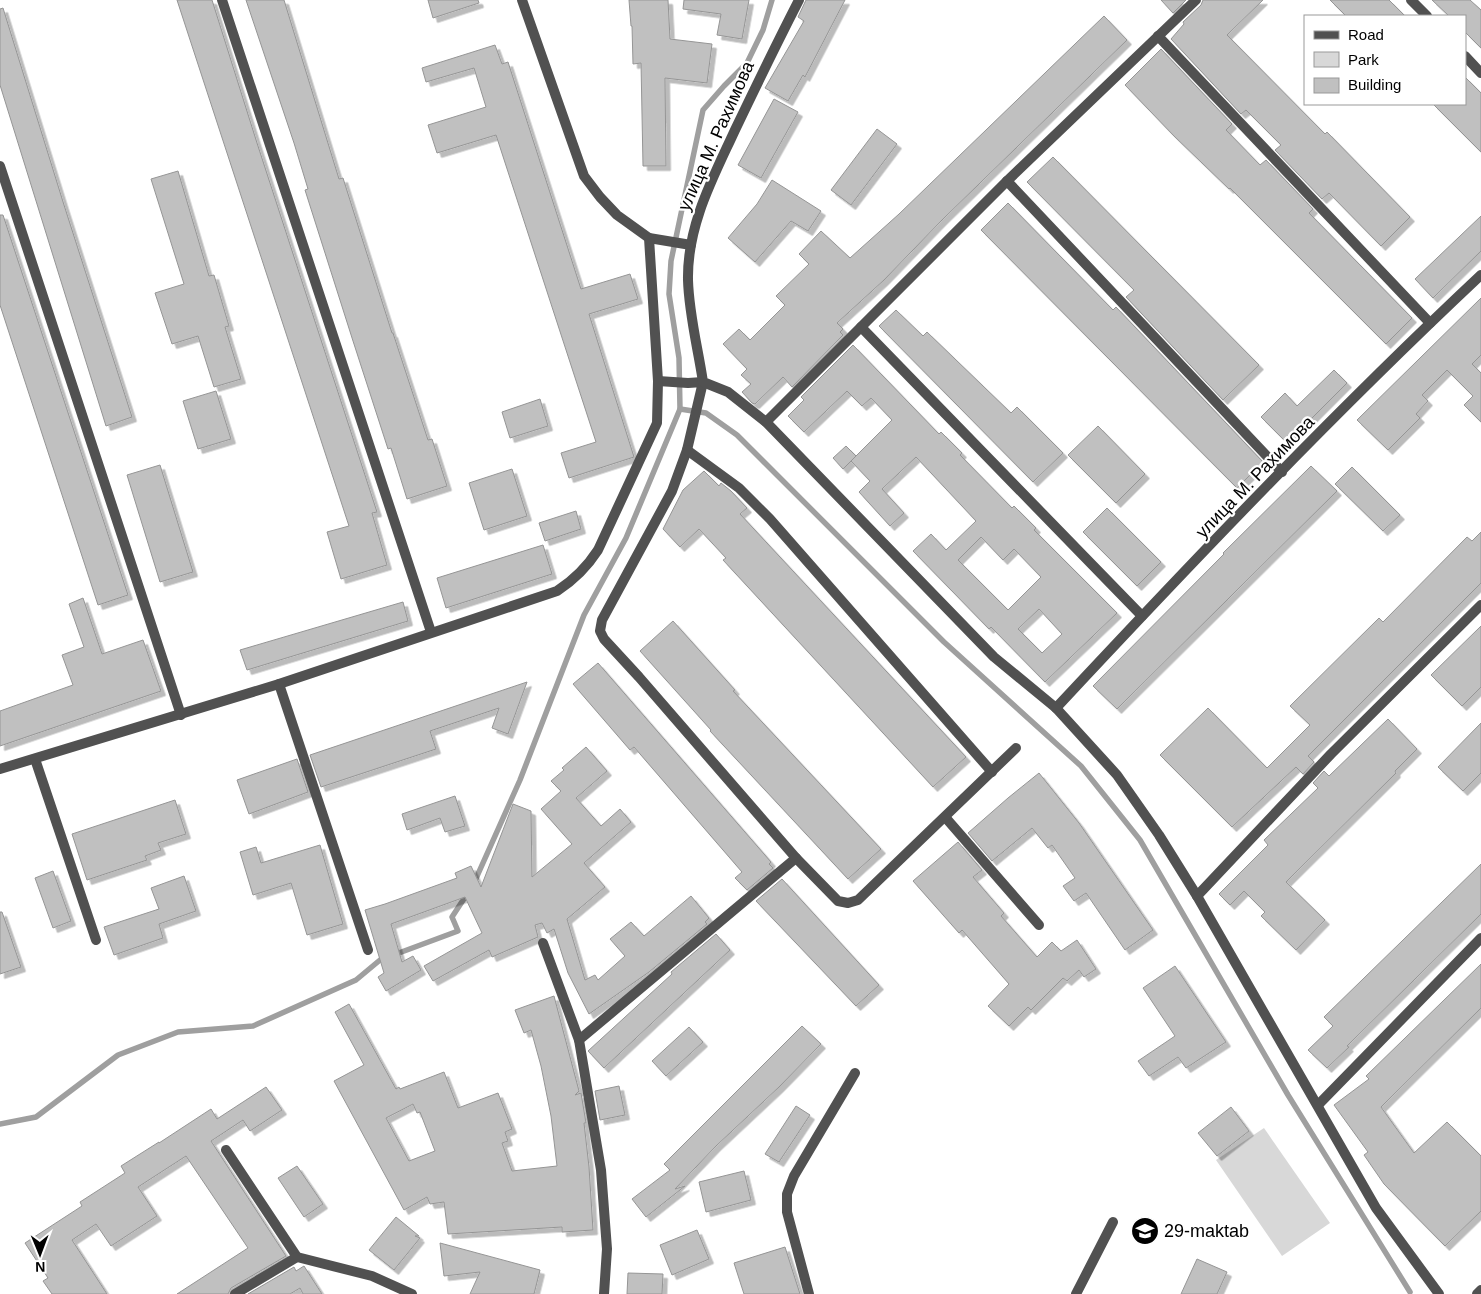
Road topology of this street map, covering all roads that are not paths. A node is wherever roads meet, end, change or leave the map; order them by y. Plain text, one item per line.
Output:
1 (222, 0) edge
2 (522, 0) edge
3 (799, 0) edge
4 (1196, 0) edge
5 (1411, 0) edge
6 (1426, 15) edge
7 (1158, 36) junction
8 (1466, 57) edge
9 (1481, 73) edge
10 (0, 166) edge
11 (1007, 181) junction
12 (649, 238) junction
13 (691, 245) junction
14 (1481, 275) edge
15 (1430, 323) junction
16 (861, 327) junction
17 (658, 381) junction
18 (703, 382) junction
19 (766, 422) junction
20 (686, 450) junction
21 (1282, 472) junction
22 (1481, 605) edge
23 (1142, 616) junction
24 (431, 632) junction
25 (280, 684) junction
26 (1056, 708) junction
27 (181, 714) junction
28 (1016, 748) dead end
29 (35, 759) junction
30 (0, 770) edge
31 (992, 772) junction
32 (945, 817) junction
33 (796, 858) junction
34 (1197, 896) junction
35 (1039, 925) dead end
36 (1481, 938) edge
37 (96, 940) dead end
38 (544, 943) dead end
39 (368, 950) dead end
40 (579, 1040) junction
41 (855, 1073) dead end
42 (1318, 1105) junction
43 (226, 1150) dead end
44 (1112, 1222) dead end
45 (297, 1256) junction
46 (1481, 1290) edge
47 (235, 1294) edge
48 (412, 1294) edge
49 (604, 1294) edge
50 (809, 1294) edge
51 (1076, 1294) edge
52 (1439, 1294) edge
53 (1477, 1294) edge

1 - 24 street
2 - 12 street
3 - 13 street, улица М. Рахимова
4 - 7 street
5 - 6 street
7 - 11 street
7 - 15 street
8 - 9 street
10 - 27 street
11 - 16 street
11 - 21 street
12 - 13 street
12 - 17 street
13 - 18 street, улица М. Рахимова
14 - 15 street, улица М. Рахимова
15 - 21 street, улица М. Рахимова
16 - 19 street
16 - 23 street
17 - 18 street
17 - 24 street
18 - 19 street
18 - 20 street
19 - 26 street
20 - 31 street
20 - 33 street
21 - 23 street, улица М. Рахимова
22 - 34 street
23 - 26 street, улица М. Рахимова
24 - 25 street
25 - 27 street
25 - 39 street
26 - 34 street
27 - 29 street
28 - 31 street
29 - 30 street
29 - 37 street
31 - 32 street
32 - 33 street
32 - 35 street
33 - 40 street
34 - 42 street
36 - 42 street
38 - 40 street
40 - 49 street
41 - 50 street
42 - 52 street
43 - 45 street
44 - 51 street
45 - 47 street
45 - 48 street
46 - 53 street

